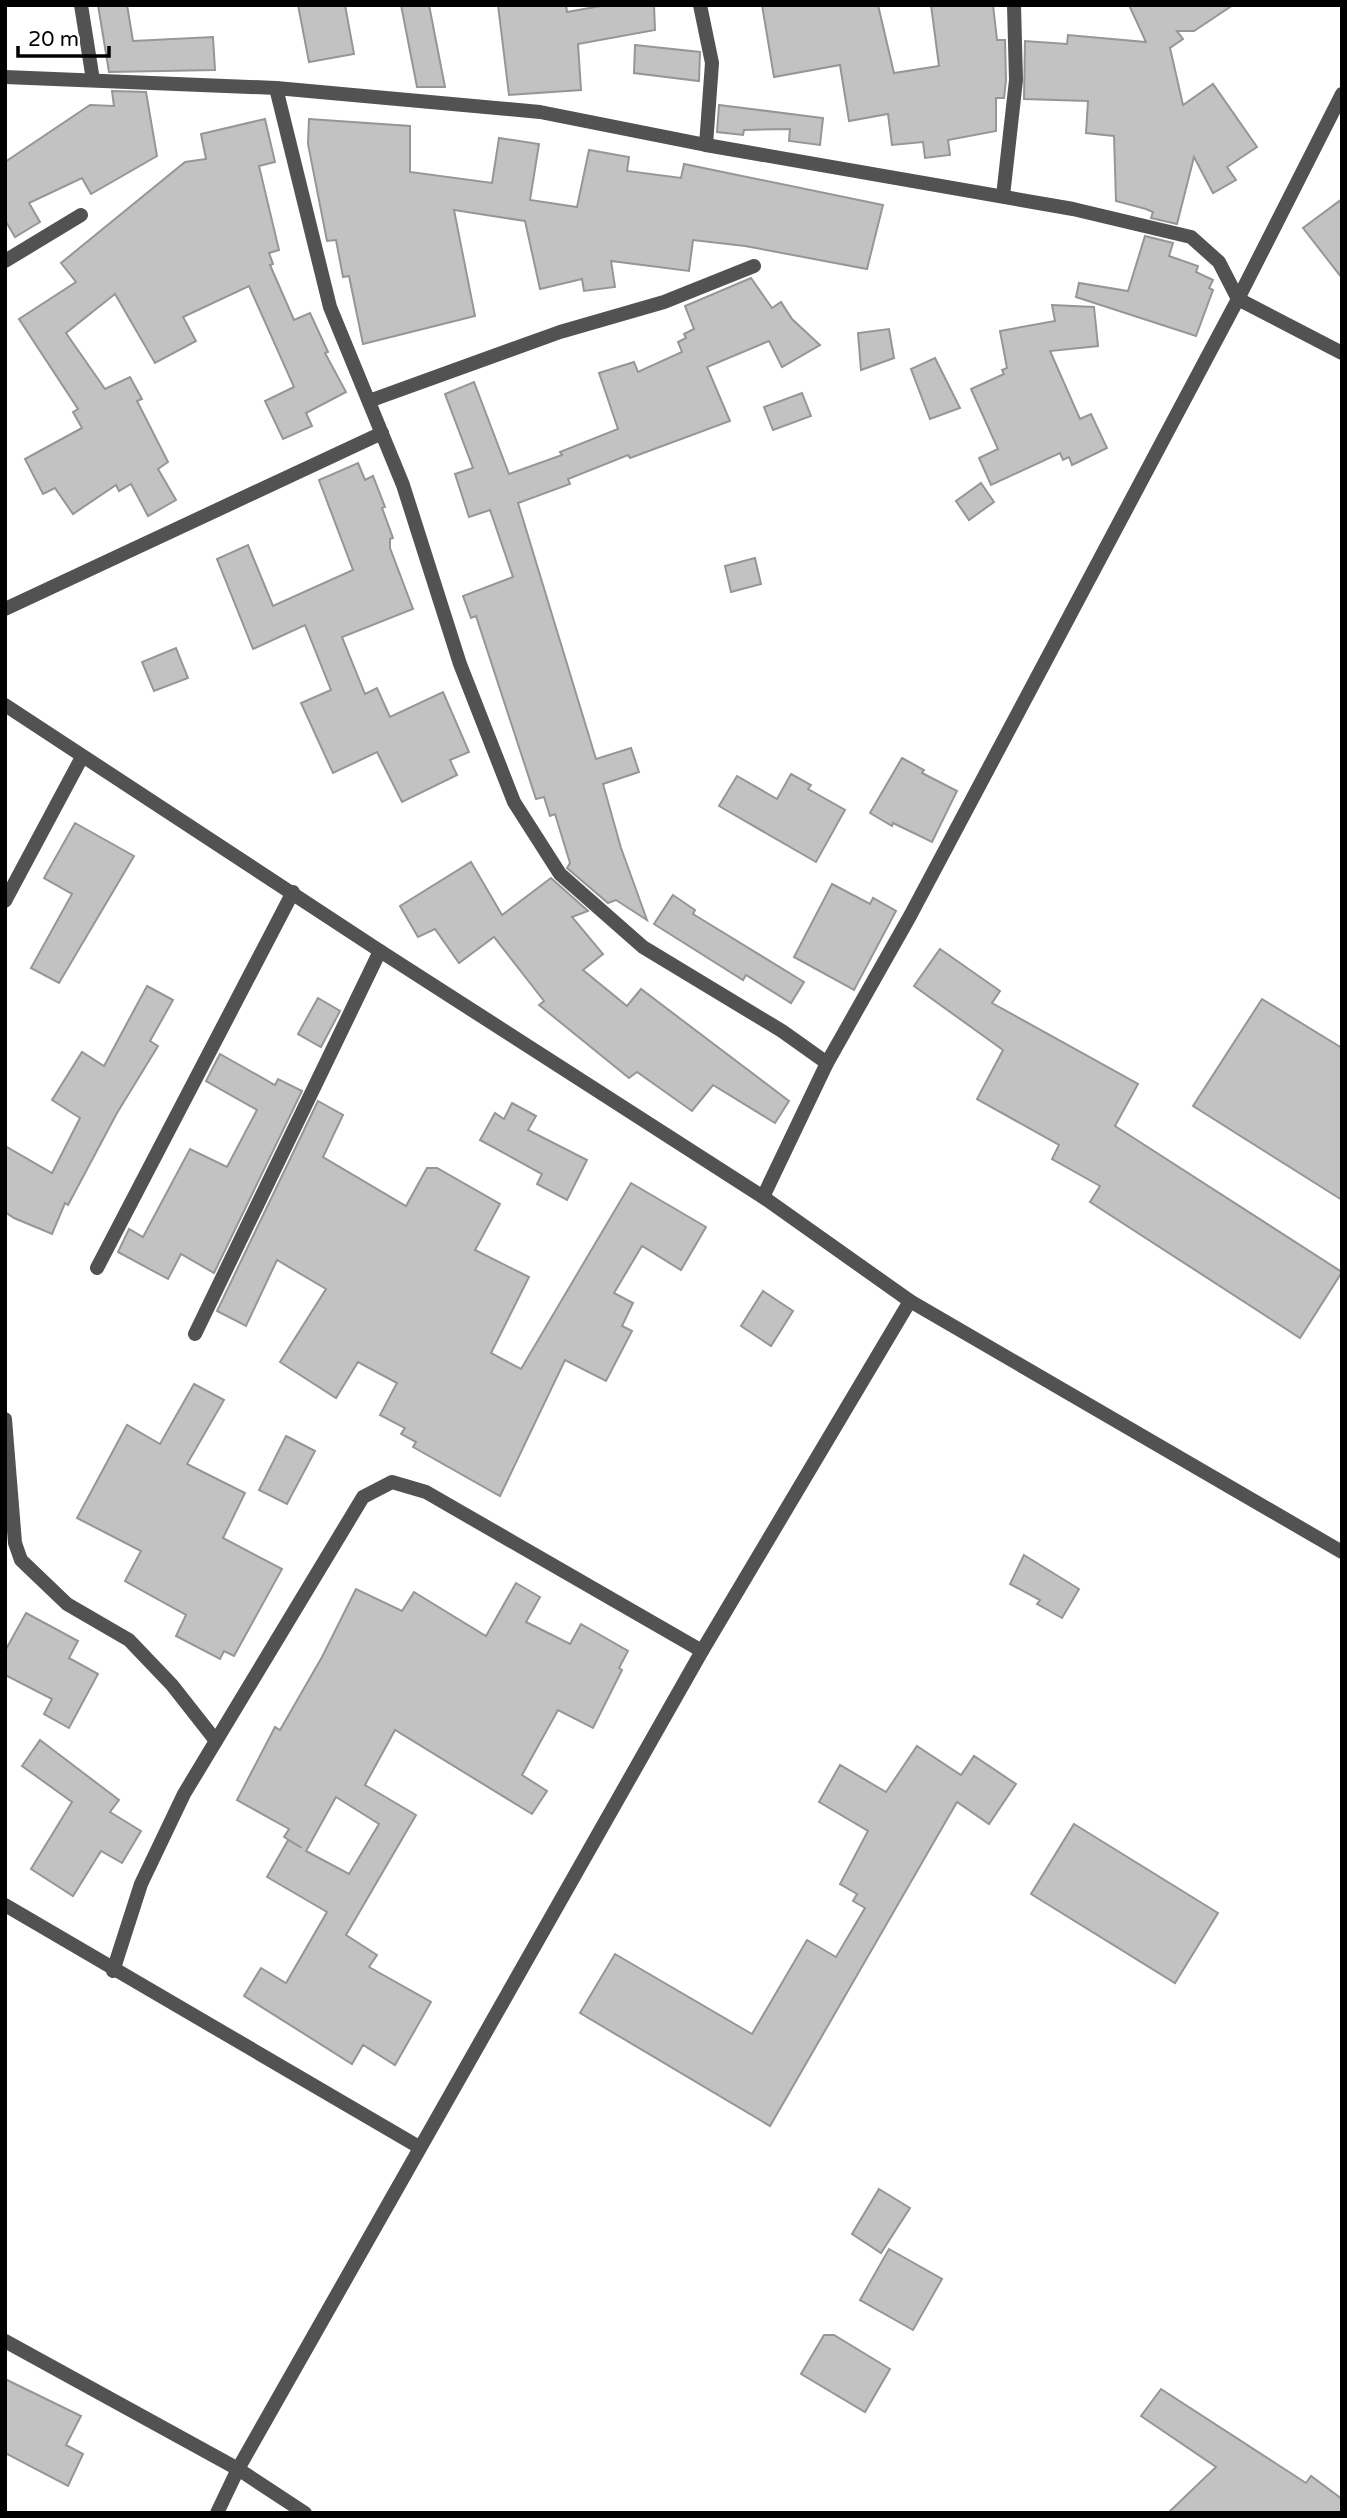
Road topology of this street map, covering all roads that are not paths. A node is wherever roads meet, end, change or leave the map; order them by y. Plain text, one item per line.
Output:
1 (81, 5) edge
2 (701, 5) edge
3 (1014, 5) edge
4 (5, 77) edge
5 (93, 80) junction
6 (276, 88) junction
7 (1342, 94) edge
8 (706, 145) junction
9 (1003, 196) junction
10 (81, 215) dead end
11 (5, 242) edge
12 (9, 259) edge
13 (754, 266) dead end
14 (1238, 299) junction
15 (1342, 353) edge
16 (369, 401) junction
17 (382, 433) junction
18 (5, 609) edge
19 (5, 705) edge
20 (82, 757) junction
21 (293, 892) junction
22 (5, 901) edge
23 (380, 951) junction
24 (827, 1063) junction
25 (763, 1197) junction
26 (97, 1268) dead end
27 (909, 1301) junction
28 (195, 1334) dead end
29 (5, 1419) edge
30 (1342, 1552) edge
31 (702, 1651) junction
32 (216, 1741) junction
33 (5, 1905) edge
34 (113, 1971) junction
35 (419, 2147) junction
36 (5, 2341) edge
37 (238, 2469) junction
38 (217, 2513) edge
39 (305, 2513) edge

1 - 5 street
2 - 8 street
3 - 9 street
4 - 5 street
5 - 6 street
6 - 8 street
6 - 16 street
7 - 14 street
8 - 9 street
9 - 14 street
10 - 12 street
11 - 12 street
13 - 16 street
14 - 15 street
14 - 24 street
16 - 17 street
17 - 18 street
17 - 24 street
19 - 20 street
20 - 21 street
20 - 22 street
21 - 23 street
21 - 26 street
23 - 25 street
23 - 28 street
24 - 25 street
25 - 27 street
27 - 30 street
27 - 31 street
29 - 32 street
31 - 32 street
31 - 35 street
32 - 34 street
33 - 34 street
34 - 35 street
35 - 37 street
36 - 37 street
37 - 38 street
37 - 39 street

